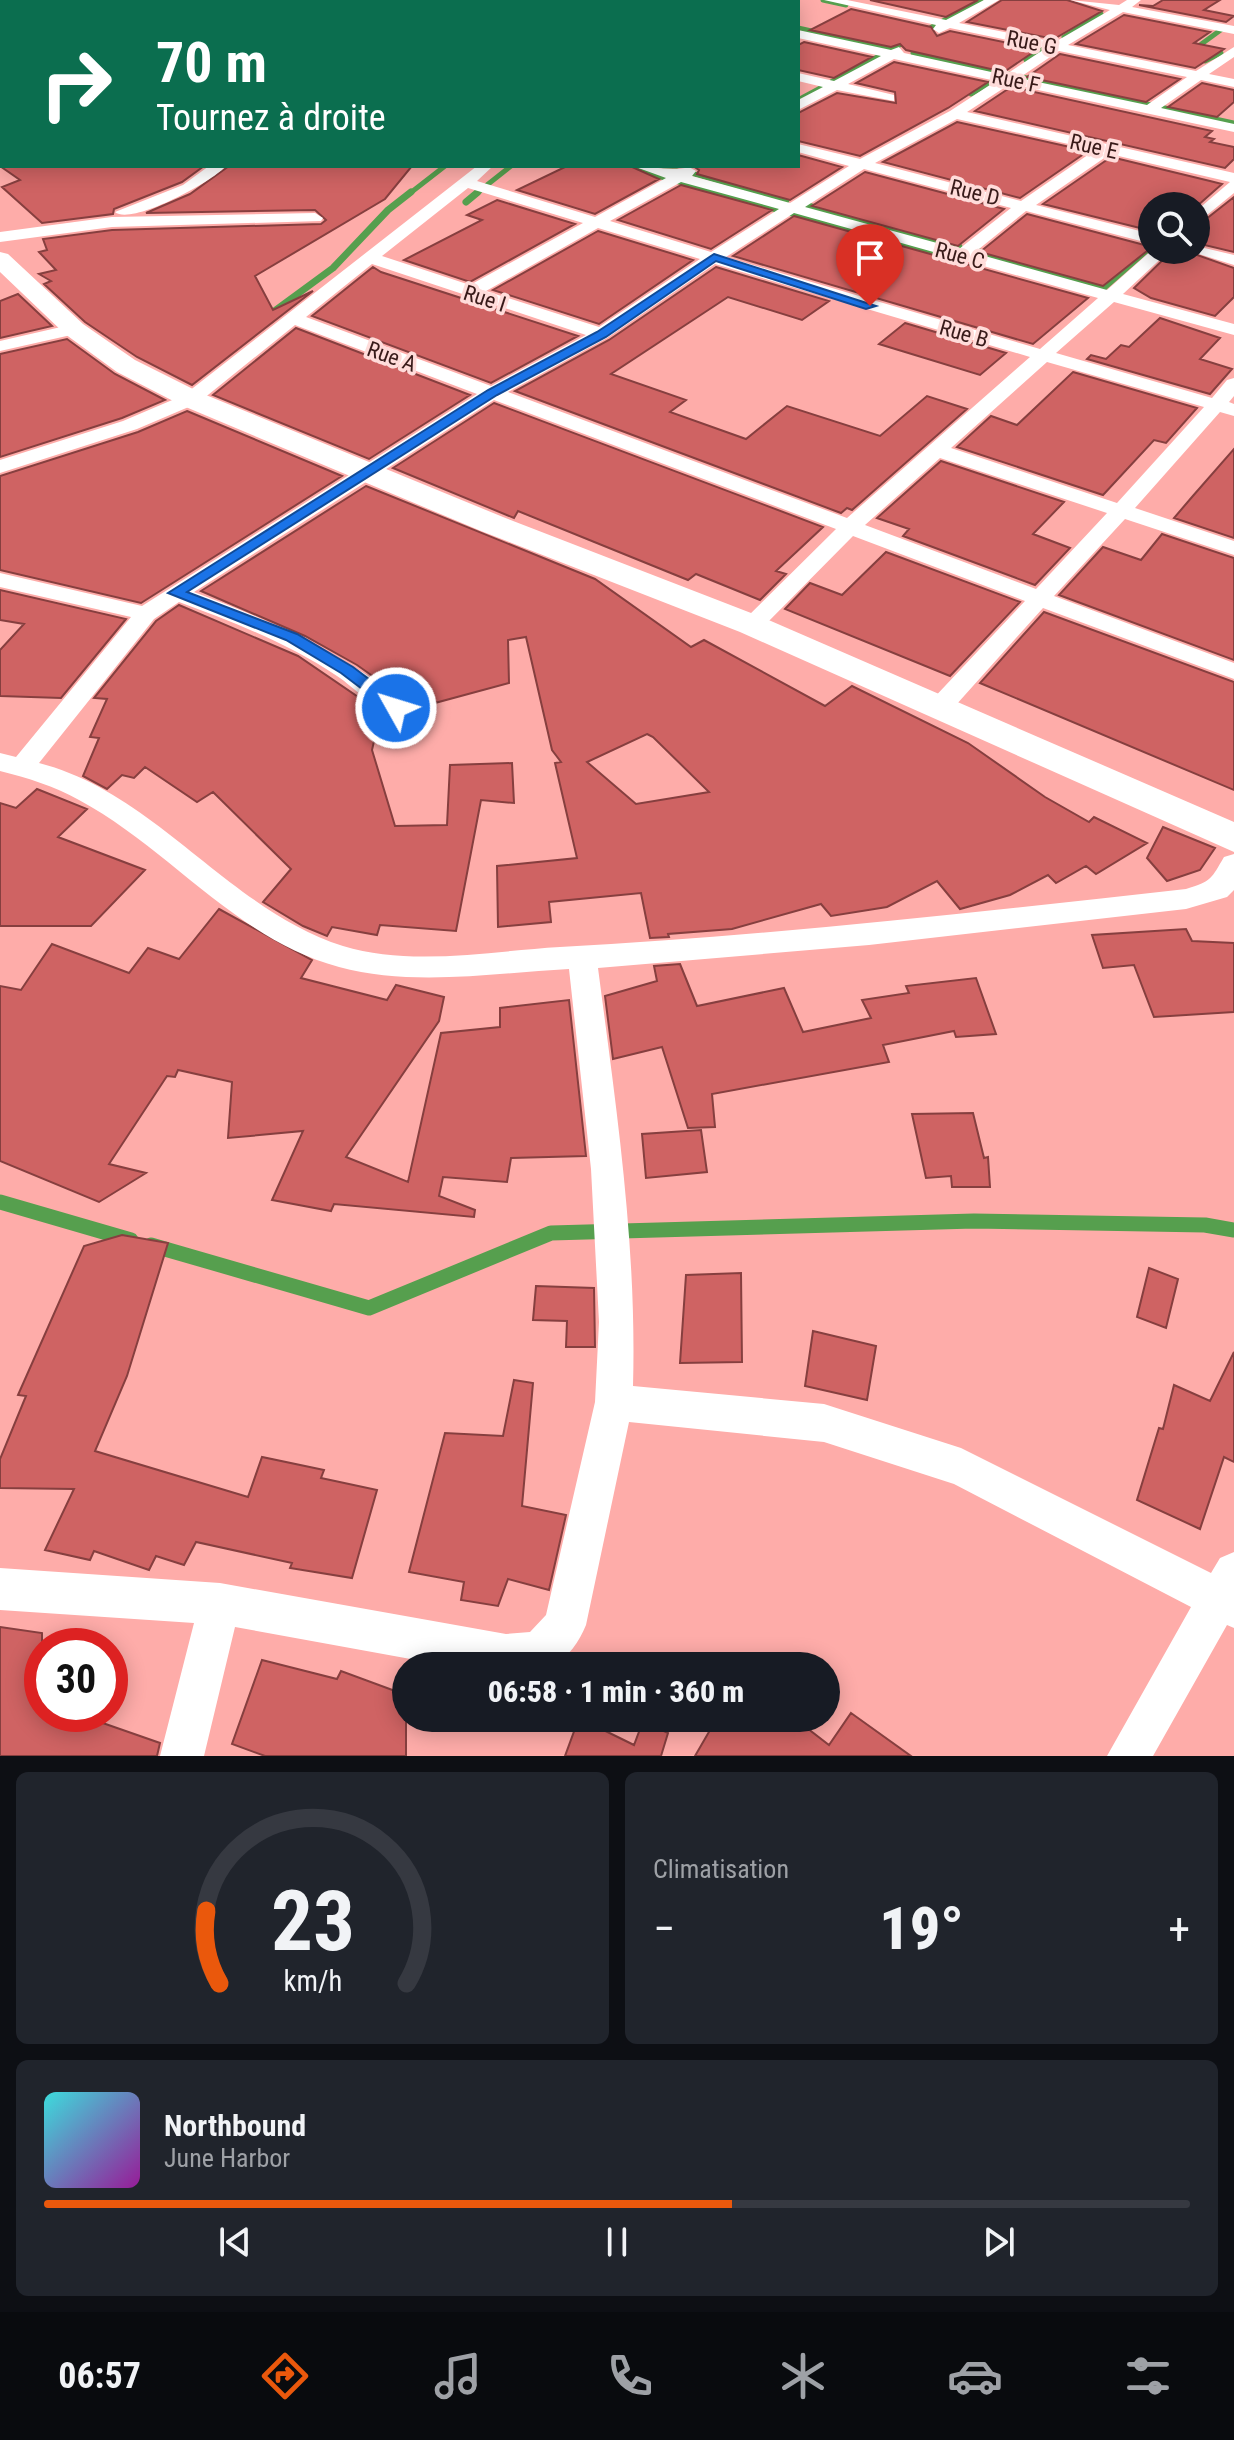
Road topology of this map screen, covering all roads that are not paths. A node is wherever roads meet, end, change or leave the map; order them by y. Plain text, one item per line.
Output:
1 (830, 0) edge
2 (993, 0) edge
3 (1076, 0) edge
4 (1135, 0) edge
5 (851, 2) edge
6 (1120, 8) junction
7 (823, 16) dead end
8 (946, 25) junction
9 (802, 28) edge
10 (1234, 30) edge
11 (919, 40) dead end
12 (906, 47) dead end
13 (1056, 47) junction
14 (1234, 51) edge
15 (893, 54) junction
16 (1200, 76) junction
17 (800, 77) edge
18 (1007, 78) junction
19 (1234, 83) edge
20 (835, 86) junction
21 (889, 98) dead end
22 (800, 105) edge
23 (1149, 110) junction
24 (955, 114) junction
25 (1234, 128) edge
26 (800, 148) edge
27 (1107, 149) junction
28 (862, 164) junction
29 (216, 168) edge
30 (484, 168) edge
31 (646, 168) edge
32 (694, 168) edge
33 (679, 178) junction
34 (1234, 178) edge
35 (466, 182) junction
36 (1234, 185) edge
37 (1025, 205) junction
38 (1210, 206) edge
39 (790, 209) junction
40 (315, 218) dead end
41 (601, 222) junction
42 (85, 225) junction
43 (1138, 235) edge
44 (0, 237) edge
45 (1210, 254) edge
46 (961, 256) junction
47 (714, 257) junction
48 (370, 258) junction
49 (0, 259) edge
50 (1234, 260) edge
51 (1147, 264) edge
52 (469, 293) junction
53 (1112, 296) junction
54 (292, 318) junction
55 (74, 329) junction
56 (1234, 330) edge
57 (601, 334) junction
58 (0, 346) edge
59 (1047, 356) junction
60 (1234, 384) edge
61 (492, 393) junction
62 (191, 399) junction
63 (1226, 407) edge
64 (937, 450) junction
65 (0, 467) edge
66 (369, 472) junction
67 (1123, 511) junction
68 (850, 527) junction
69 (1234, 548) edge
70 (0, 580) edge
71 (176, 593) junction
72 (1038, 596) junction
73 (146, 614) junction
74 (752, 625) junction
75 (1234, 671) edge
76 (396, 708) dead end
77 (938, 709) junction
78 (12, 764) edge
79 (1234, 838) edge
80 (1234, 864) edge
81 (582, 958) junction
82 (614, 1402) junction
83 (0, 1589) edge
84 (1230, 1592) edge
85 (220, 1604) junction
86 (182, 1756) edge
87 (1129, 1756) edge

1 - 5 street, Rue G
2 - 8 street
3 - 6 street
4 - 6 street
5 - 7 street
5 - 8 street, Rue G
6 - 10 street
6 - 13 street
8 - 11 street
8 - 13 street, Rue G
9 - 15 street, Rue F
12 - 15 street
13 - 16 street, Rue G
13 - 18 street
14 - 16 street
15 - 18 street, Rue F
15 - 20 street
16 - 19 street, Rue G
16 - 23 street
17 - 20 street
18 - 23 street, Rue F
18 - 24 street
20 - 21 street
20 - 22 street
23 - 25 street, Rue F
24 - 27 street, Rue E
24 - 28 street
26 - 28 street, Rue D
27 - 34 street, Rue E
27 - 37 street
28 - 37 street, Rue D
28 - 39 street
29 - 42 street
30 - 35 street
31 - 33 street, Rue C
32 - 33 street
33 - 39 street, Rue C
33 - 41 street
35 - 41 street, Rue B
35 - 48 street
36 - 38 street
37 - 43 street, Rue D
37 - 46 street
39 - 46 street, Rue C
39 - 47 street
40 - 42 street
41 - 47 street, Rue B
41 - 52 street
42 - 44 street
45 - 50 street
46 - 53 street, Rue C
47 - 57 street
47 - 59 street, Rue B
48 - 52 street, Rue I
48 - 54 street
49 - 55 main road
51 - 53 street
52 - 57 street, Rue I
53 - 56 street, Rue C
53 - 59 street
54 - 61 street, Rue A
54 - 62 street
55 - 58 street
55 - 62 main road
57 - 61 street
59 - 63 street, Rue B
59 - 64 street
60 - 63 street
61 - 66 street
61 - 68 street, Rue A
62 - 65 street
62 - 66 main road
63 - 67 street
64 - 67 street
64 - 68 street
66 - 71 street
66 - 74 main road
67 - 69 street
67 - 72 street
68 - 72 street, Rue A
68 - 74 street
70 - 73 street
71 - 73 street
71 - 76 street
72 - 75 street, Rue A
72 - 77 street
73 - 78 street
74 - 77 main road
77 - 79 main road
78 - 81 street
80 - 81 street
81 - 82 street
82 - 84 street
82 - 85 street
83 - 85 street
84 - 87 street
85 - 86 street

